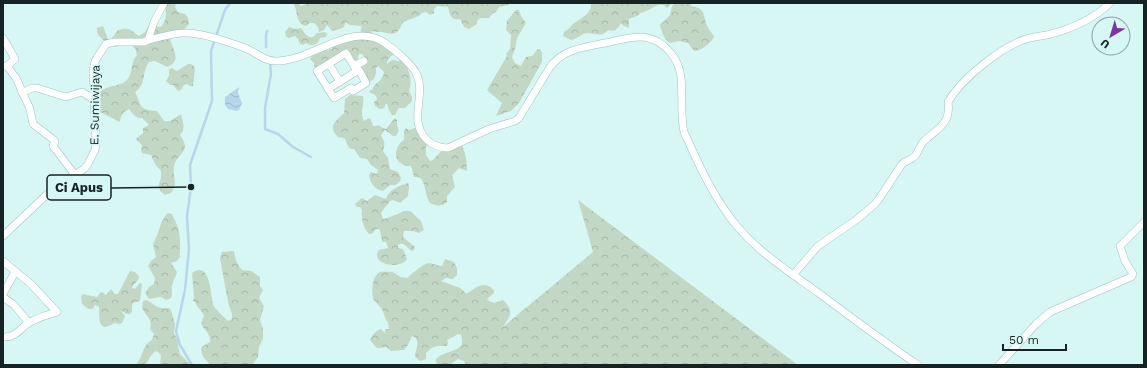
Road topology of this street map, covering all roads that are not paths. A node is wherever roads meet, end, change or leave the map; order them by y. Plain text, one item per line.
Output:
1 (164, 3) edge
2 (1110, 3) edge
3 (3, 38) edge
4 (148, 40) junction
5 (364, 61) dead end
6 (329, 64) junction
7 (5, 66) edge
8 (356, 69) junction
9 (342, 80) junction
10 (351, 88) junction
11 (328, 89) junction
12 (22, 93) junction
13 (95, 100) junction
14 (75, 175) junction
15 (1144, 222) edge
16 (3, 236) edge
17 (3, 261) edge
18 (15, 272) junction
19 (793, 275) junction
20 (3, 294) edge
21 (3, 297) edge
22 (29, 323) junction
23 (3, 337) edge
24 (918, 365) edge
25 (999, 365) edge

1 - 4 street
2 - 19 street
3 - 7 street
4 - 13 street, E. Sumiwijaya
4 - 19 street
5 - 8 street
6 - 8 street
6 - 9 street
6 - 11 street
7 - 12 street
8 - 9 street
8 - 10 street
9 - 10 street
9 - 11 street
10 - 11 street
12 - 13 street
12 - 14 street
13 - 14 street, E. Sumiwijaya
14 - 16 street, E. Sumiwijaya
15 - 25 street
17 - 18 street
18 - 20 street
18 - 22 street
19 - 24 street
21 - 22 street
22 - 23 street

